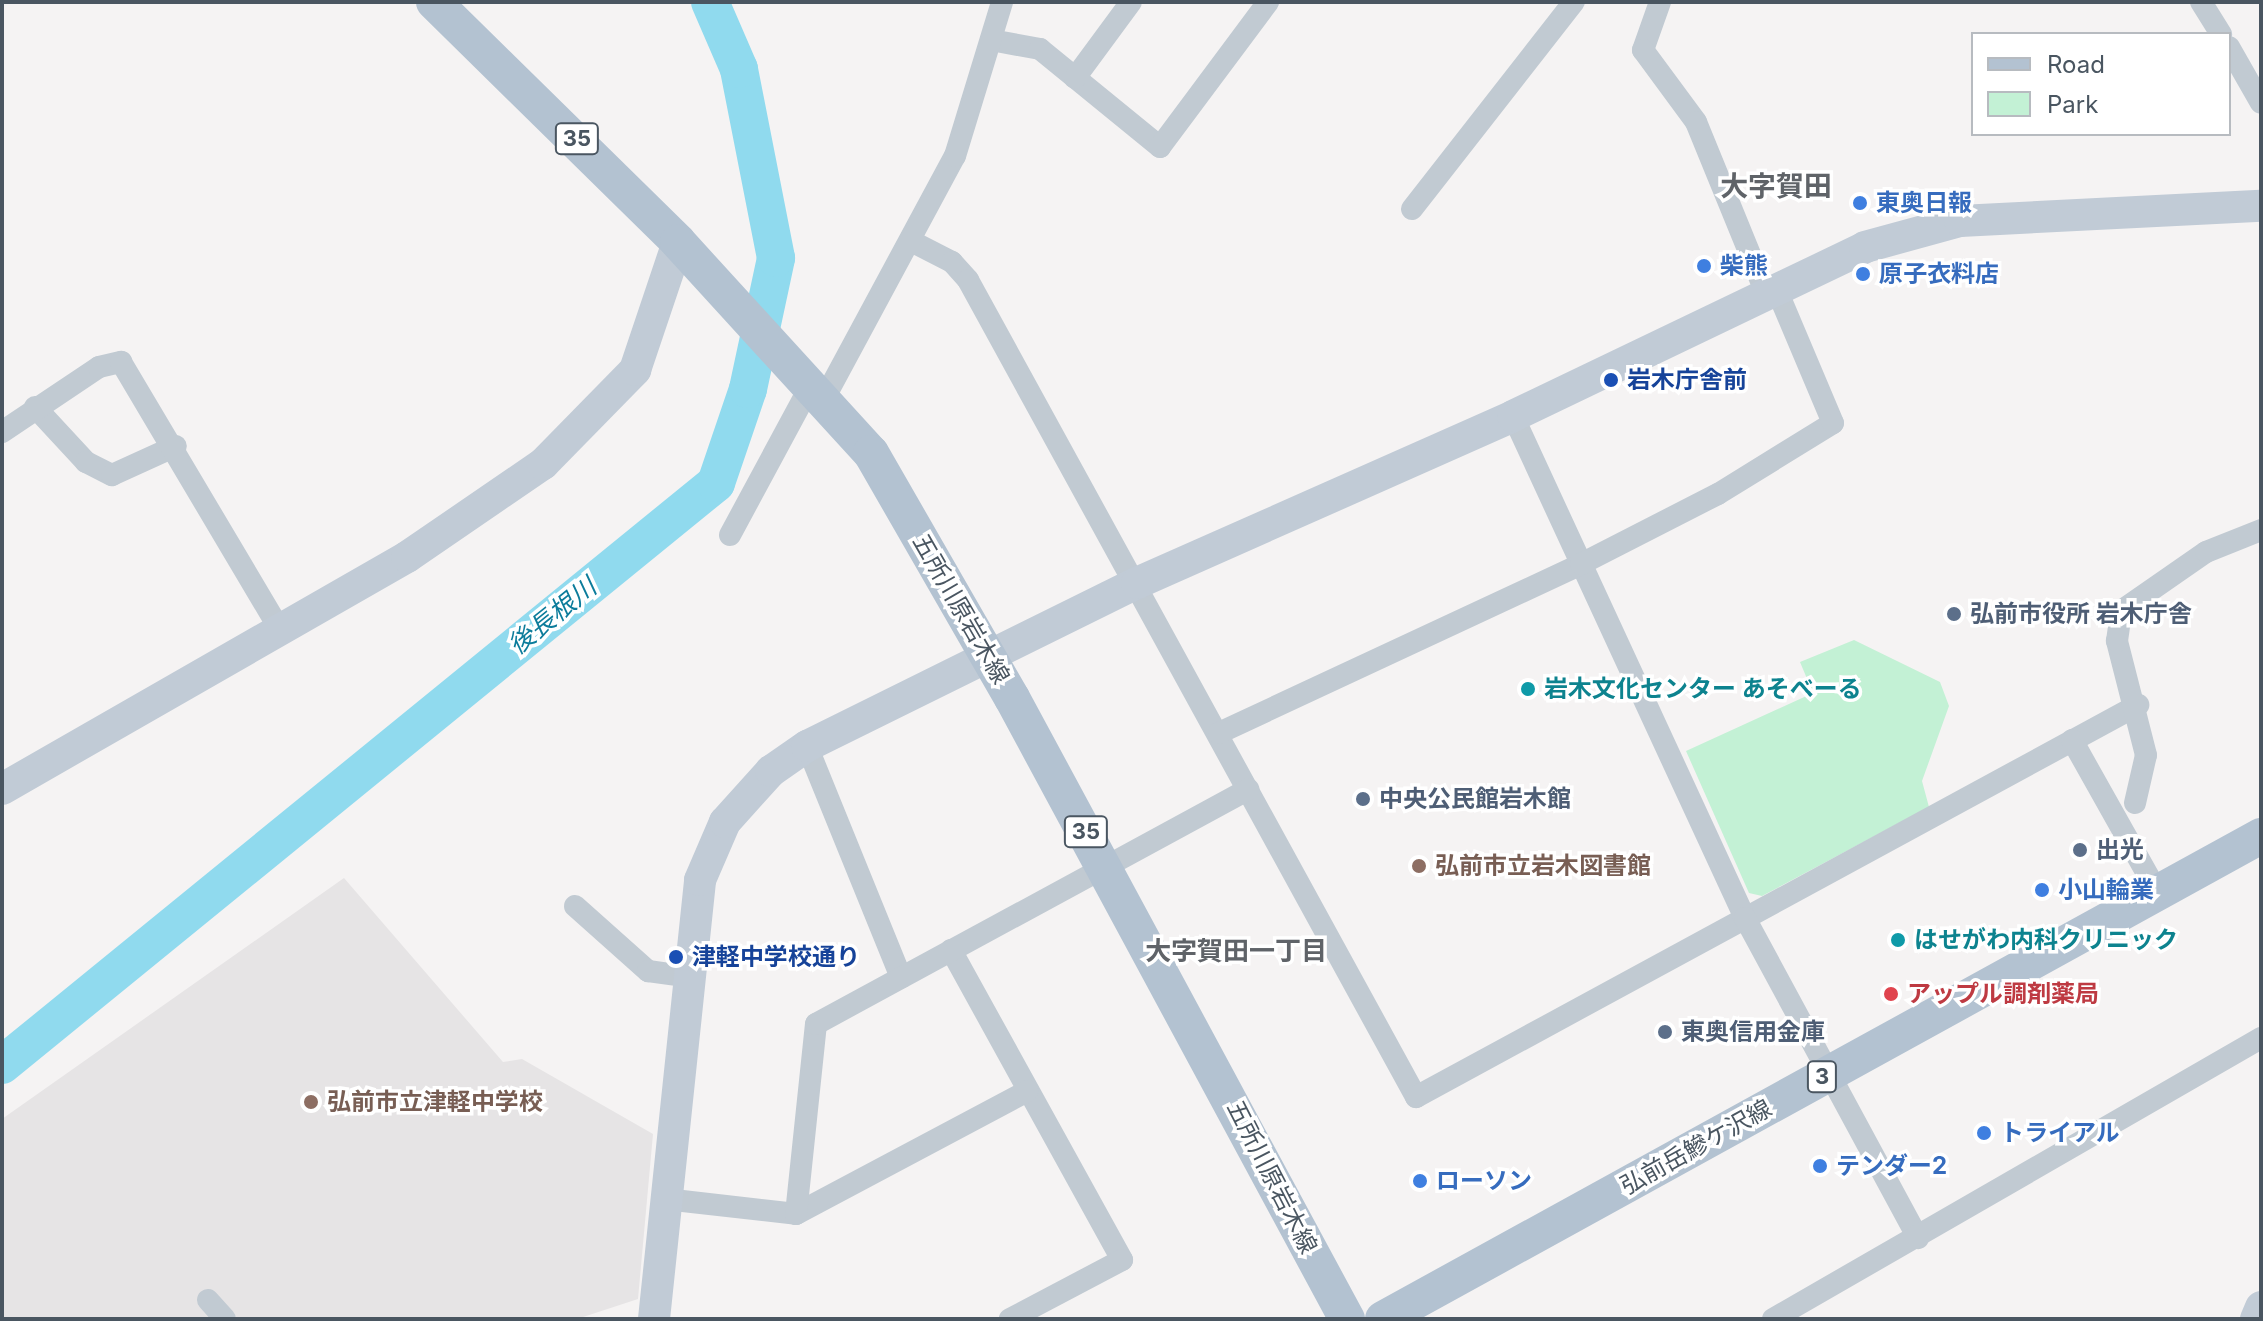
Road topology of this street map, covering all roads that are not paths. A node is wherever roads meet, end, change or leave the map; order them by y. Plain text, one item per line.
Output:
1 (434, 2) edge
2 (1002, 2) edge
3 (1131, 2) edge
4 (1268, 2) edge
5 (1574, 2) edge
6 (1660, 2) edge
7 (2201, 2) edge
8 (2220, 32) edge
9 (991, 40) junction
10 (2231, 50) edge
11 (1075, 78) junction
12 (2261, 103) edge
13 (2261, 206) edge
14 (1412, 209) dead end
15 (911, 241) junction
16 (678, 242) junction
17 (1770, 289) junction
18 (811, 382) junction
19 (35, 407) junction
20 (1513, 416) junction
21 (2, 432) edge
22 (176, 446) junction
23 (2261, 530) edge
24 (730, 535) dead end
25 (1581, 564) junction
26 (1137, 583) junction
27 (280, 630) junction
28 (988, 656) junction
29 (2138, 705) junction
30 (1219, 733) junction
31 (2072, 740) junction
32 (807, 746) junction
33 (2, 789) edge
34 (1248, 789) junction
35 (2135, 803) dead end
36 (2261, 836) edge
37 (1105, 866) junction
38 (2158, 893) junction
39 (575, 906) dead end
40 (1745, 918) junction
41 (951, 950) junction
42 (685, 976) junction
43 (901, 978) junction
44 (2261, 1038) edge
45 (1828, 1074) junction
46 (1027, 1091) junction
47 (665, 1199) junction
48 (796, 1214) junction
49 (1918, 1238) junction
50 (208, 1300) dead end
51 (2261, 1307) edge
52 (225, 1319) edge
53 (654, 1319) edge
54 (1010, 1319) edge
55 (1347, 1319) edge
56 (1383, 1319) edge
57 (1773, 1319) edge
58 (2256, 1319) edge

1 - 16 main road, 五所川原岩木線 / 35
2 - 9 street
3 - 11 street
4 - 11 street
5 - 14 street
6 - 17 street
7 - 8 street
9 - 11 street
9 - 15 street
10 - 12 street
13 - 17 street
15 - 18 street
15 - 26 street
16 - 18 main road, 五所川原岩木線 / 35
16 - 27 street
17 - 20 street
17 - 25 street
18 - 24 street
18 - 28 main road, 五所川原岩木線 / 35
19 - 21 street
19 - 22 street
19 - 22 street
20 - 25 street
20 - 26 street
22 - 27 street
23 - 29 street
25 - 30 street
25 - 40 street
26 - 28 street
26 - 30 street
27 - 33 street
28 - 32 street
28 - 37 main road, 五所川原岩木線 / 35
29 - 31 street
29 - 35 street
30 - 34 street
31 - 38 street
31 - 40 street
32 - 42 street
32 - 43 street
34 - 37 street
34 - 40 street
36 - 38 main road, 弘前岳鰺ケ沢線 / 3
37 - 41 street
37 - 55 main road, 五所川原岩木線 / 35
38 - 45 main road, 弘前岳鰺ケ沢線 / 3
39 - 42 street
40 - 45 street
41 - 43 street
41 - 46 street
42 - 47 street
43 - 48 street
44 - 49 street
45 - 49 street
45 - 56 main road, 弘前岳鰺ケ沢線 / 3
46 - 48 street
46 - 54 street
47 - 48 street
47 - 53 street
49 - 57 street
50 - 52 street
51 - 58 street

